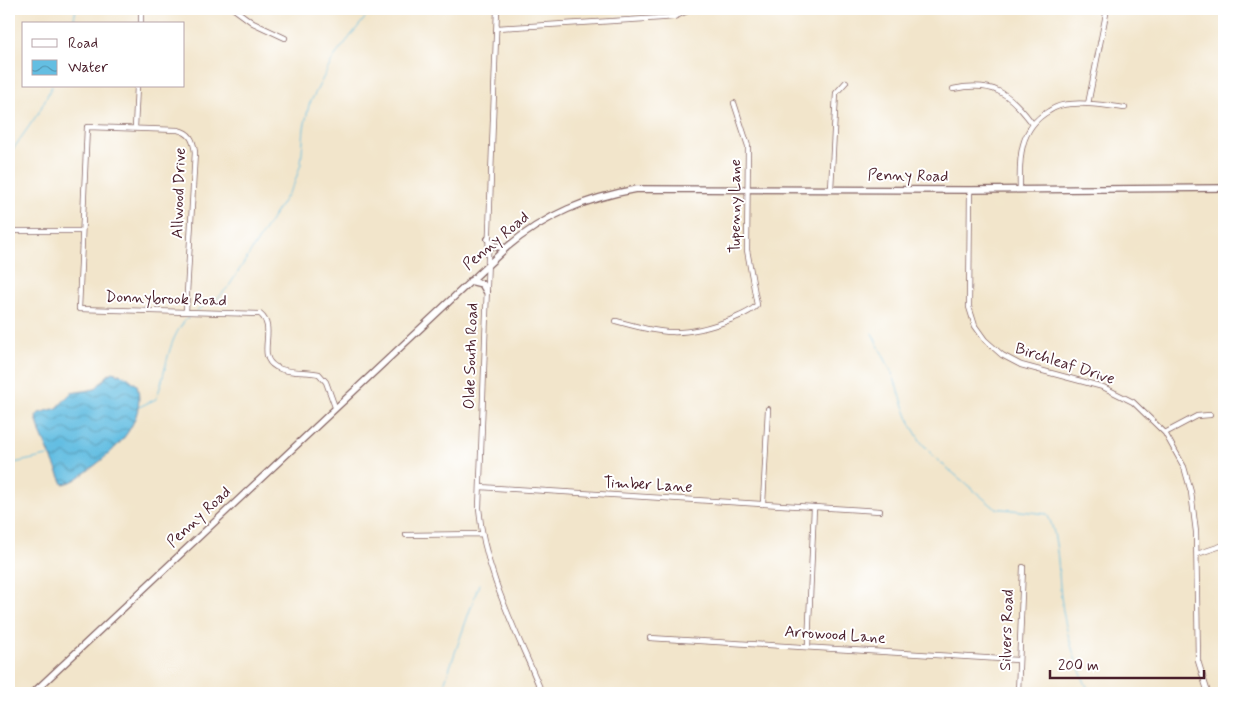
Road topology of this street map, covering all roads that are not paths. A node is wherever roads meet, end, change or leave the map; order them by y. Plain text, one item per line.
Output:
1 (142, 9) edge
2 (234, 9) edge
3 (497, 9) edge
4 (692, 9) edge
5 (1107, 9) edge
6 (141, 22) edge
7 (497, 28) junction
8 (285, 38) dead end
9 (846, 82) dead end
10 (137, 88) edge
11 (953, 88) dead end
12 (734, 103) dead end
13 (1088, 104) junction
14 (1125, 108) dead end
15 (1032, 123) junction
16 (135, 128) junction
17 (747, 188) junction
18 (1224, 188) edge
19 (830, 189) junction
20 (1020, 189) junction
21 (970, 190) junction
22 (9, 231) edge
23 (81, 231) junction
24 (488, 239) junction
25 (506, 248) junction
26 (487, 265) junction
27 (470, 281) junction
28 (486, 291) junction
29 (186, 311) junction
30 (616, 321) dead end
31 (335, 407) junction
32 (768, 409) dead end
33 (1210, 415) dead end
34 (1165, 433) junction
35 (480, 487) junction
36 (763, 503) junction
37 (814, 506) junction
38 (880, 511) dead end
39 (481, 534) junction
40 (406, 535) dead end
41 (1224, 545) edge
42 (1197, 554) junction
43 (1023, 567) dead end
44 (650, 638) dead end
45 (808, 646) junction
46 (1018, 660) junction
47 (41, 687) junction
48 (34, 693) edge
49 (47, 693) edge
50 (542, 693) edge
51 (1018, 693) edge
52 (1208, 693) edge

1 - 6 street
2 - 8 street
3 - 7 street, Olde South Road
4 - 7 street
5 - 13 street
7 - 24 street, Olde South Road
9 - 19 street
10 - 16 street
11 - 15 street
12 - 17 street, Tupenny Lane
13 - 14 street
13 - 15 street
15 - 20 street
16 - 23 street, Allwood Drive
16 - 29 street, Allwood Drive
17 - 19 street, Penny Road
17 - 25 street, Penny Road
17 - 30 street, Tupenny Lane
18 - 20 street, Penny Road
19 - 21 street, Penny Road
20 - 21 street, Penny Road
21 - 34 street, Birchleaf Drive
22 - 23 street
23 - 29 street, Donnybrook Road
24 - 25 street
24 - 26 street, Olde South Road
25 - 26 street, Penny Road
26 - 27 street, Penny Road
26 - 28 street, Olde South Road
27 - 28 street
27 - 31 street, Penny Road
28 - 35 street, Olde South Road
29 - 31 street, Donnybrook Road
31 - 47 street, Penny Road
32 - 36 street
33 - 34 street
34 - 42 street, Birchleaf Drive
35 - 36 street, Timber Lane
35 - 39 street, Olde South Road
36 - 37 street, Timber Lane
37 - 38 street, Timber Lane
37 - 45 street
39 - 40 street
39 - 50 street, Olde South Road
41 - 42 street
42 - 52 street, Birchleaf Drive
43 - 46 street, Silvers Road
44 - 45 street, Arrowood Lane
45 - 46 street, Arrowood Lane
46 - 51 street, Silvers Road
47 - 48 street, Penny Road
47 - 49 street

